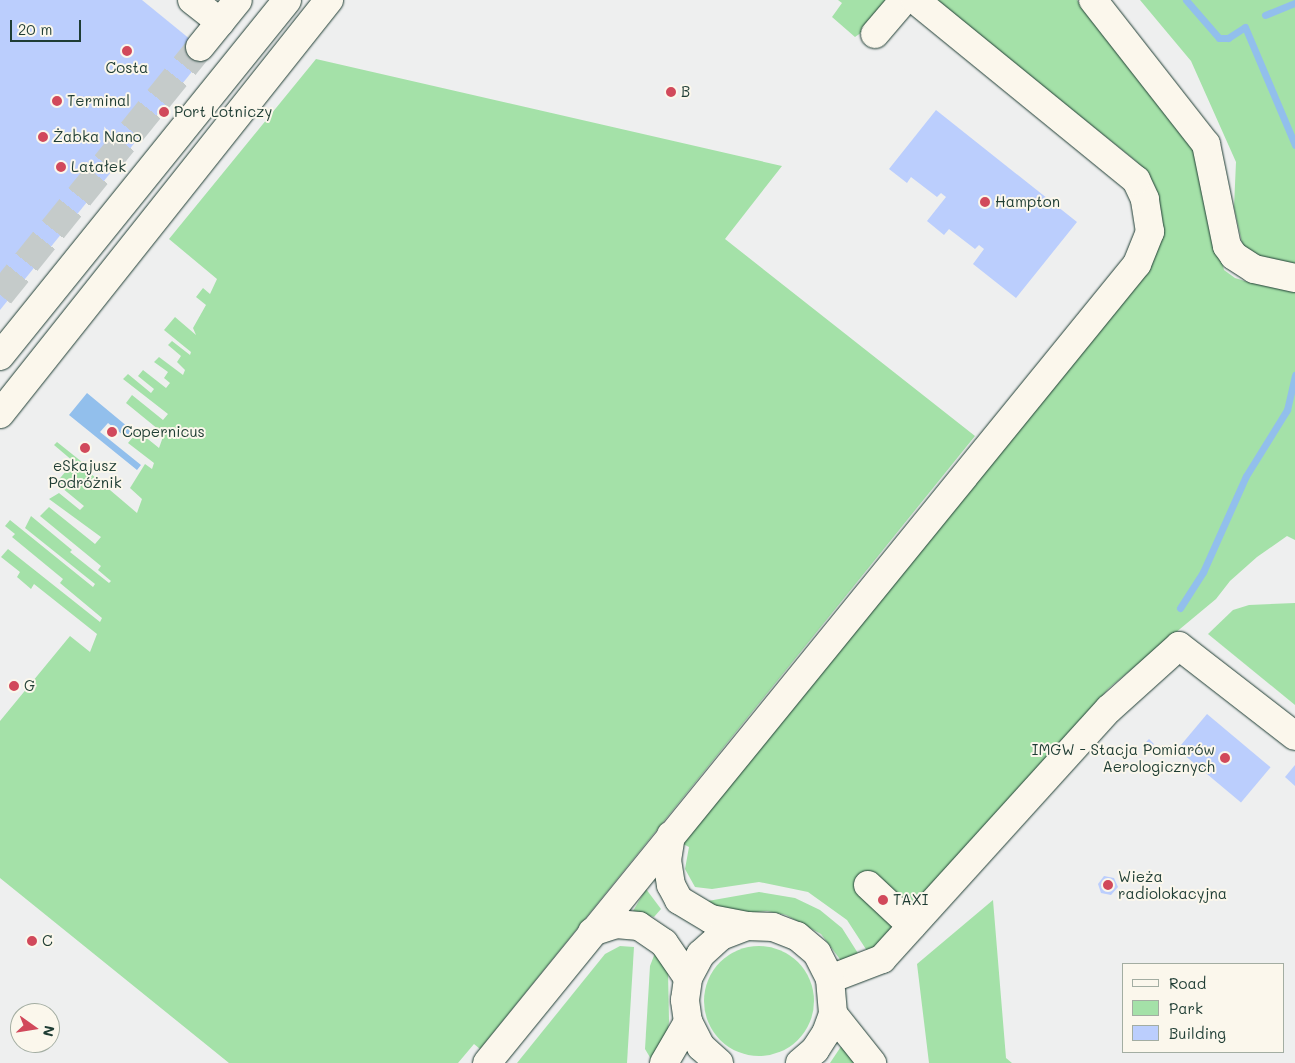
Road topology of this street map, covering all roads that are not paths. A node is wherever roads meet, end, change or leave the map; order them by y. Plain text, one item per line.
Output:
1 (192, 0) edge
2 (238, 0) edge
3 (287, 0) edge
4 (329, 0) edge
5 (904, 0) edge
6 (915, 0) edge
7 (1093, 0) edge
8 (220, 22) junction
9 (875, 34) dead end
10 (200, 47) tunnel mouth
11 (1295, 278) edge
12 (0, 356) edge
13 (0, 414) edge
14 (1295, 736) edge
15 (671, 836) junction
16 (868, 885) dead end
17 (747, 926) junction
18 (912, 926) junction
19 (592, 932) junction
20 (688, 978) junction
21 (830, 979) junction
22 (833, 1014) junction
23 (688, 1022) junction
24 (487, 1063) edge
25 (664, 1063) edge
26 (719, 1063) edge
27 (800, 1063) edge
28 (872, 1063) edge

1 - 8 main road
2 - 8 main road
3 - 12 main road
4 - 13 main road
5 - 9 main road
6 - 15 main road
7 - 11 main road
8 - 10 main road
14 - 18 main road
15 - 17 main road
15 - 19 main road
16 - 18 main road
17 - 20 main road
17 - 21 main road
18 - 21 main road
19 - 20 main road
19 - 24 main road
20 - 23 main road
21 - 22 main road
22 - 27 main road
22 - 28 main road
23 - 25 main road
23 - 26 main road

